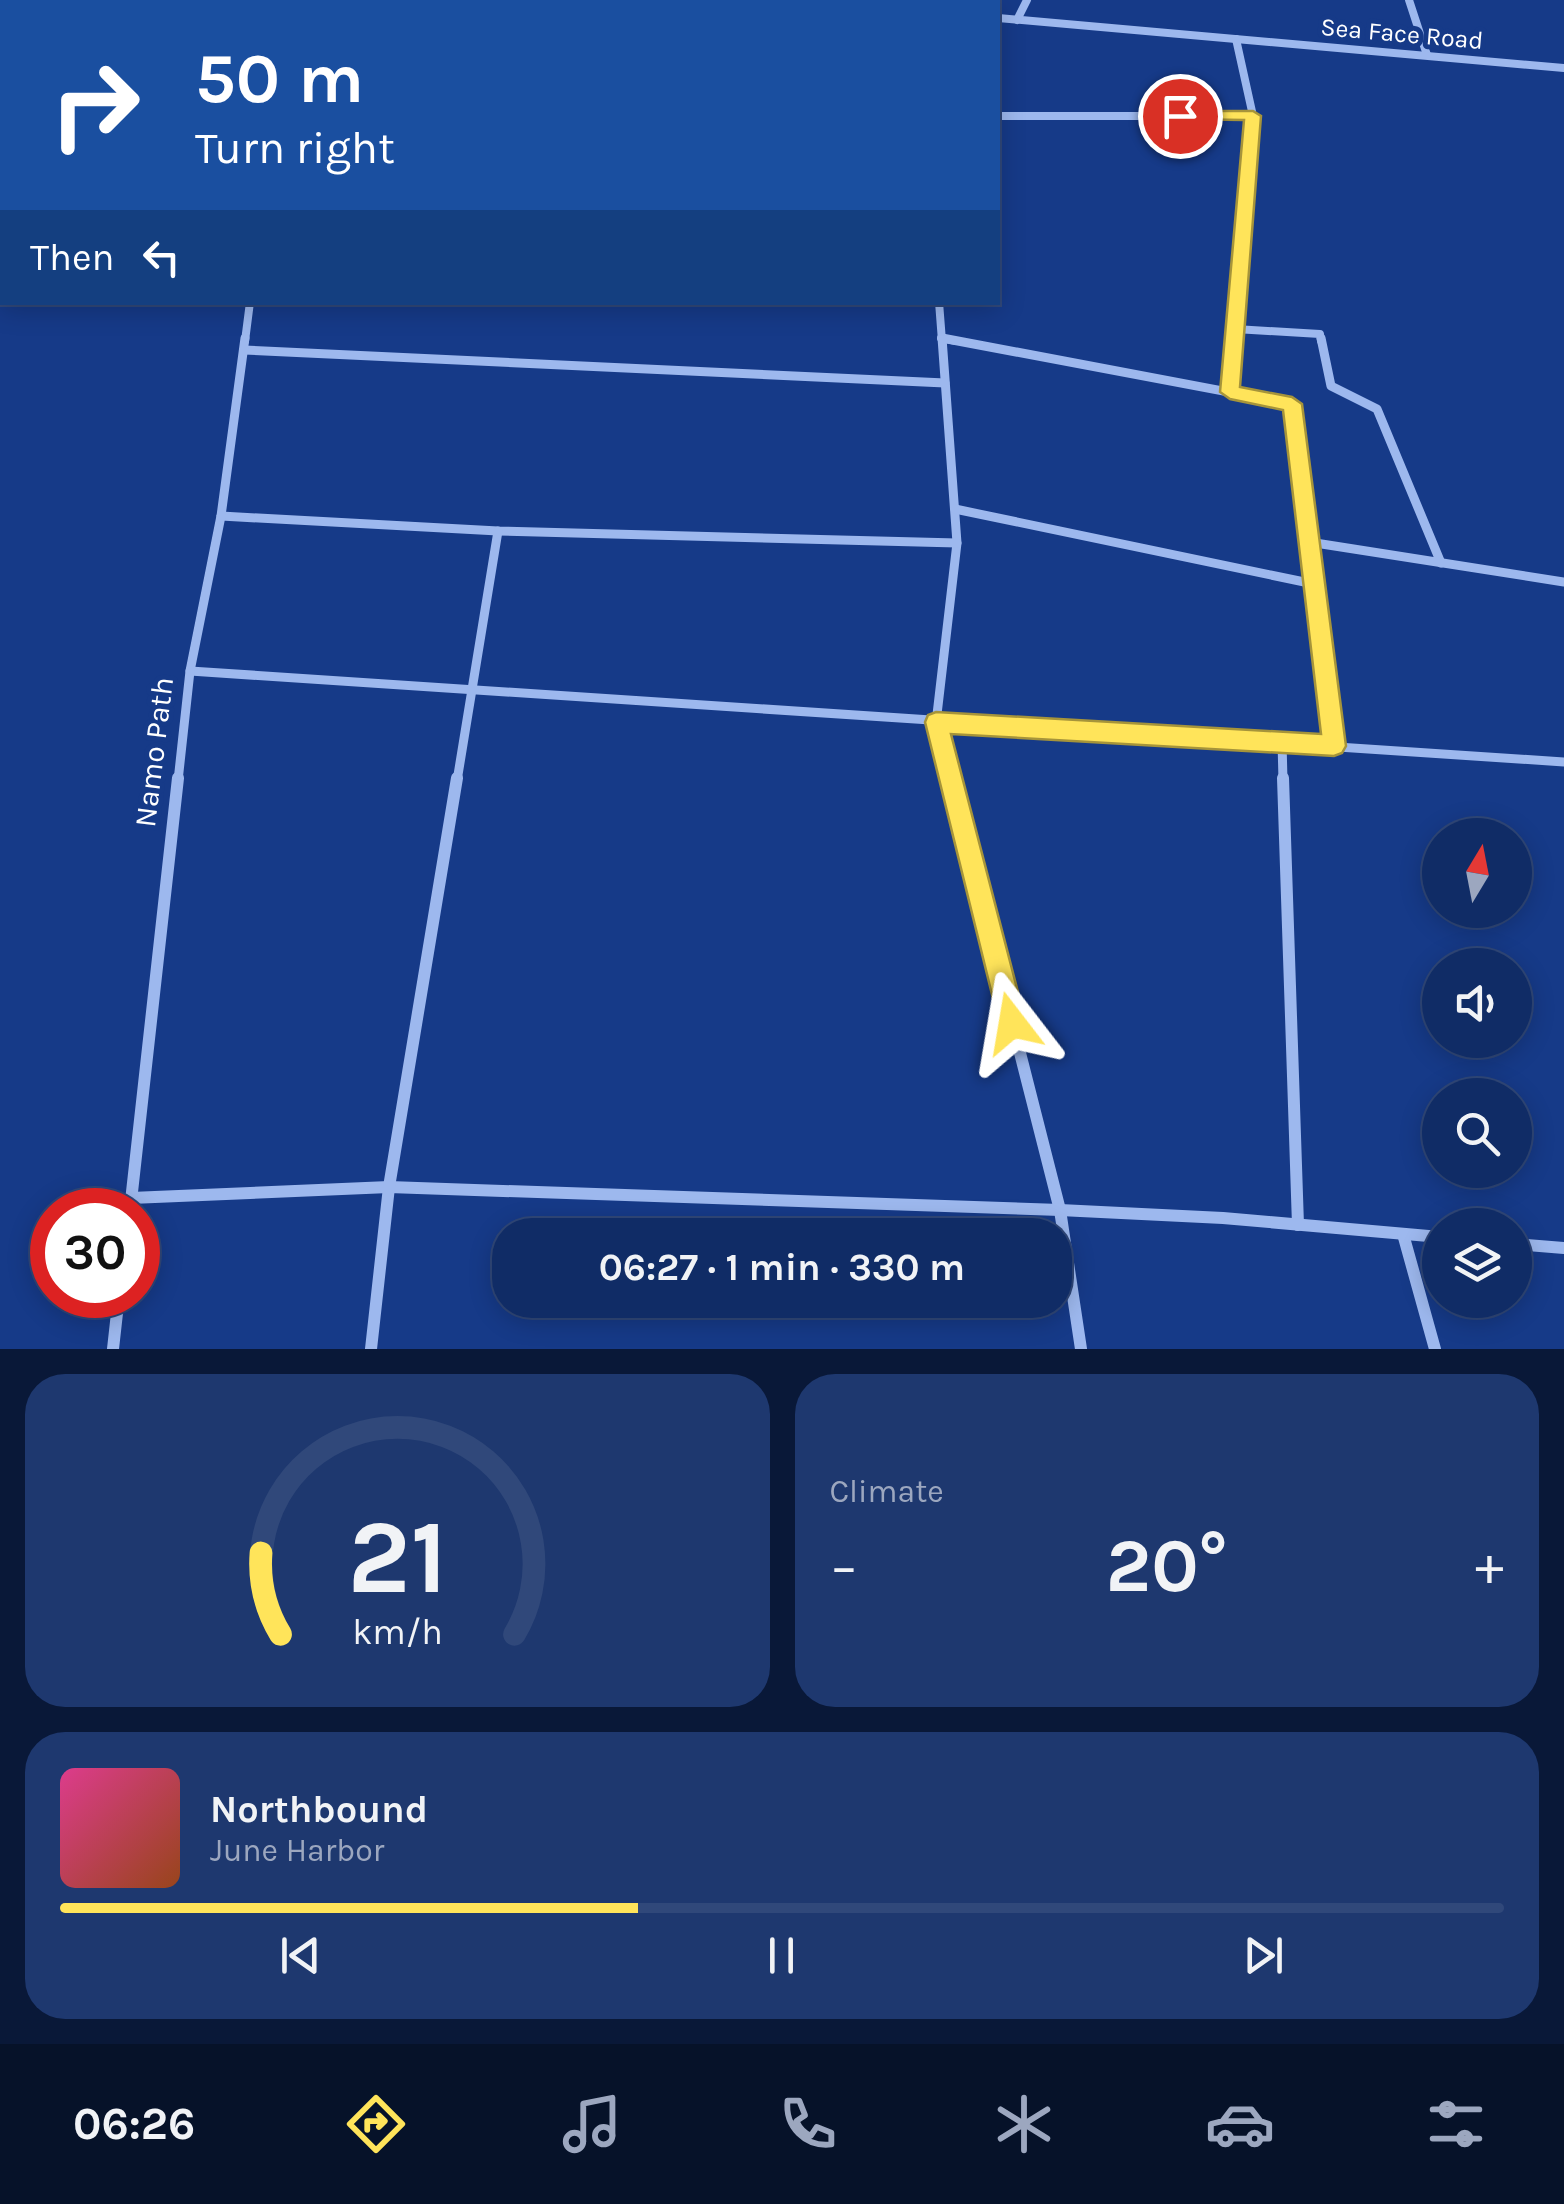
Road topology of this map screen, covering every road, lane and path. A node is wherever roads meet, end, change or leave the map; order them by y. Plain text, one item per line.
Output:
1 (1027, 0) edge
2 (1409, 0) edge
3 (1000, 18) edge
4 (1018, 20) junction
5 (1236, 39) junction
6 (1427, 55) junction
7 (1564, 68) edge
8 (1000, 116) edge
9 (1253, 116) junction
10 (250, 305) edge
11 (939, 305) edge
12 (1235, 329) junction
13 (941, 338) junction
14 (244, 350) junction
15 (945, 383) junction
16 (1230, 392) junction
17 (954, 510) junction
18 (221, 516) junction
19 (498, 531) junction
20 (1309, 542) junction
21 (957, 543) junction
22 (1441, 562) junction
23 (1564, 582) edge
24 (1314, 584) junction
25 (190, 672) junction
26 (474, 690) junction
27 (936, 722) junction
28 (1282, 742) junction
29 (1334, 746) junction
30 (1564, 762) edge
31 (389, 1186) junction
32 (132, 1188) edge
33 (160, 1202) edge
34 (1060, 1210) junction
35 (1298, 1225) junction
36 (1403, 1234) junction
37 (1422, 1236) edge
38 (1532, 1245) edge
39 (1564, 1248) edge
40 (117, 1318) edge
41 (113, 1349) edge
42 (371, 1349) edge
43 (1080, 1349) edge
44 (1435, 1349) edge

1 - 4 street
2 - 6 street
3 - 4 street, Sea Face Road
4 - 5 street, Sea Face Road
5 - 6 street, Sea Face Road
5 - 9 street
6 - 7 street, Sea Face Road
8 - 9 street
9 - 12 street
10 - 14 street, Namo Path
11 - 13 street
12 - 16 street
12 - 22 street
13 - 15 street
13 - 16 street
14 - 15 street
14 - 18 street, Namo Path
15 - 17 street
16 - 20 street
17 - 21 street
17 - 24 street
18 - 19 street
18 - 25 street, Namo Path
19 - 21 street
19 - 26 street
20 - 22 street
20 - 24 street
21 - 27 street
22 - 23 street
24 - 29 street
25 - 26 street
25 - 32 street, Namo Path
26 - 27 street
26 - 31 street
27 - 28 street
27 - 34 street
28 - 29 street
28 - 35 street
29 - 30 street
31 - 33 street
31 - 34 street
31 - 42 street
34 - 35 street
34 - 43 street
35 - 36 street
36 - 37 street
36 - 44 street
38 - 39 street
40 - 41 street

